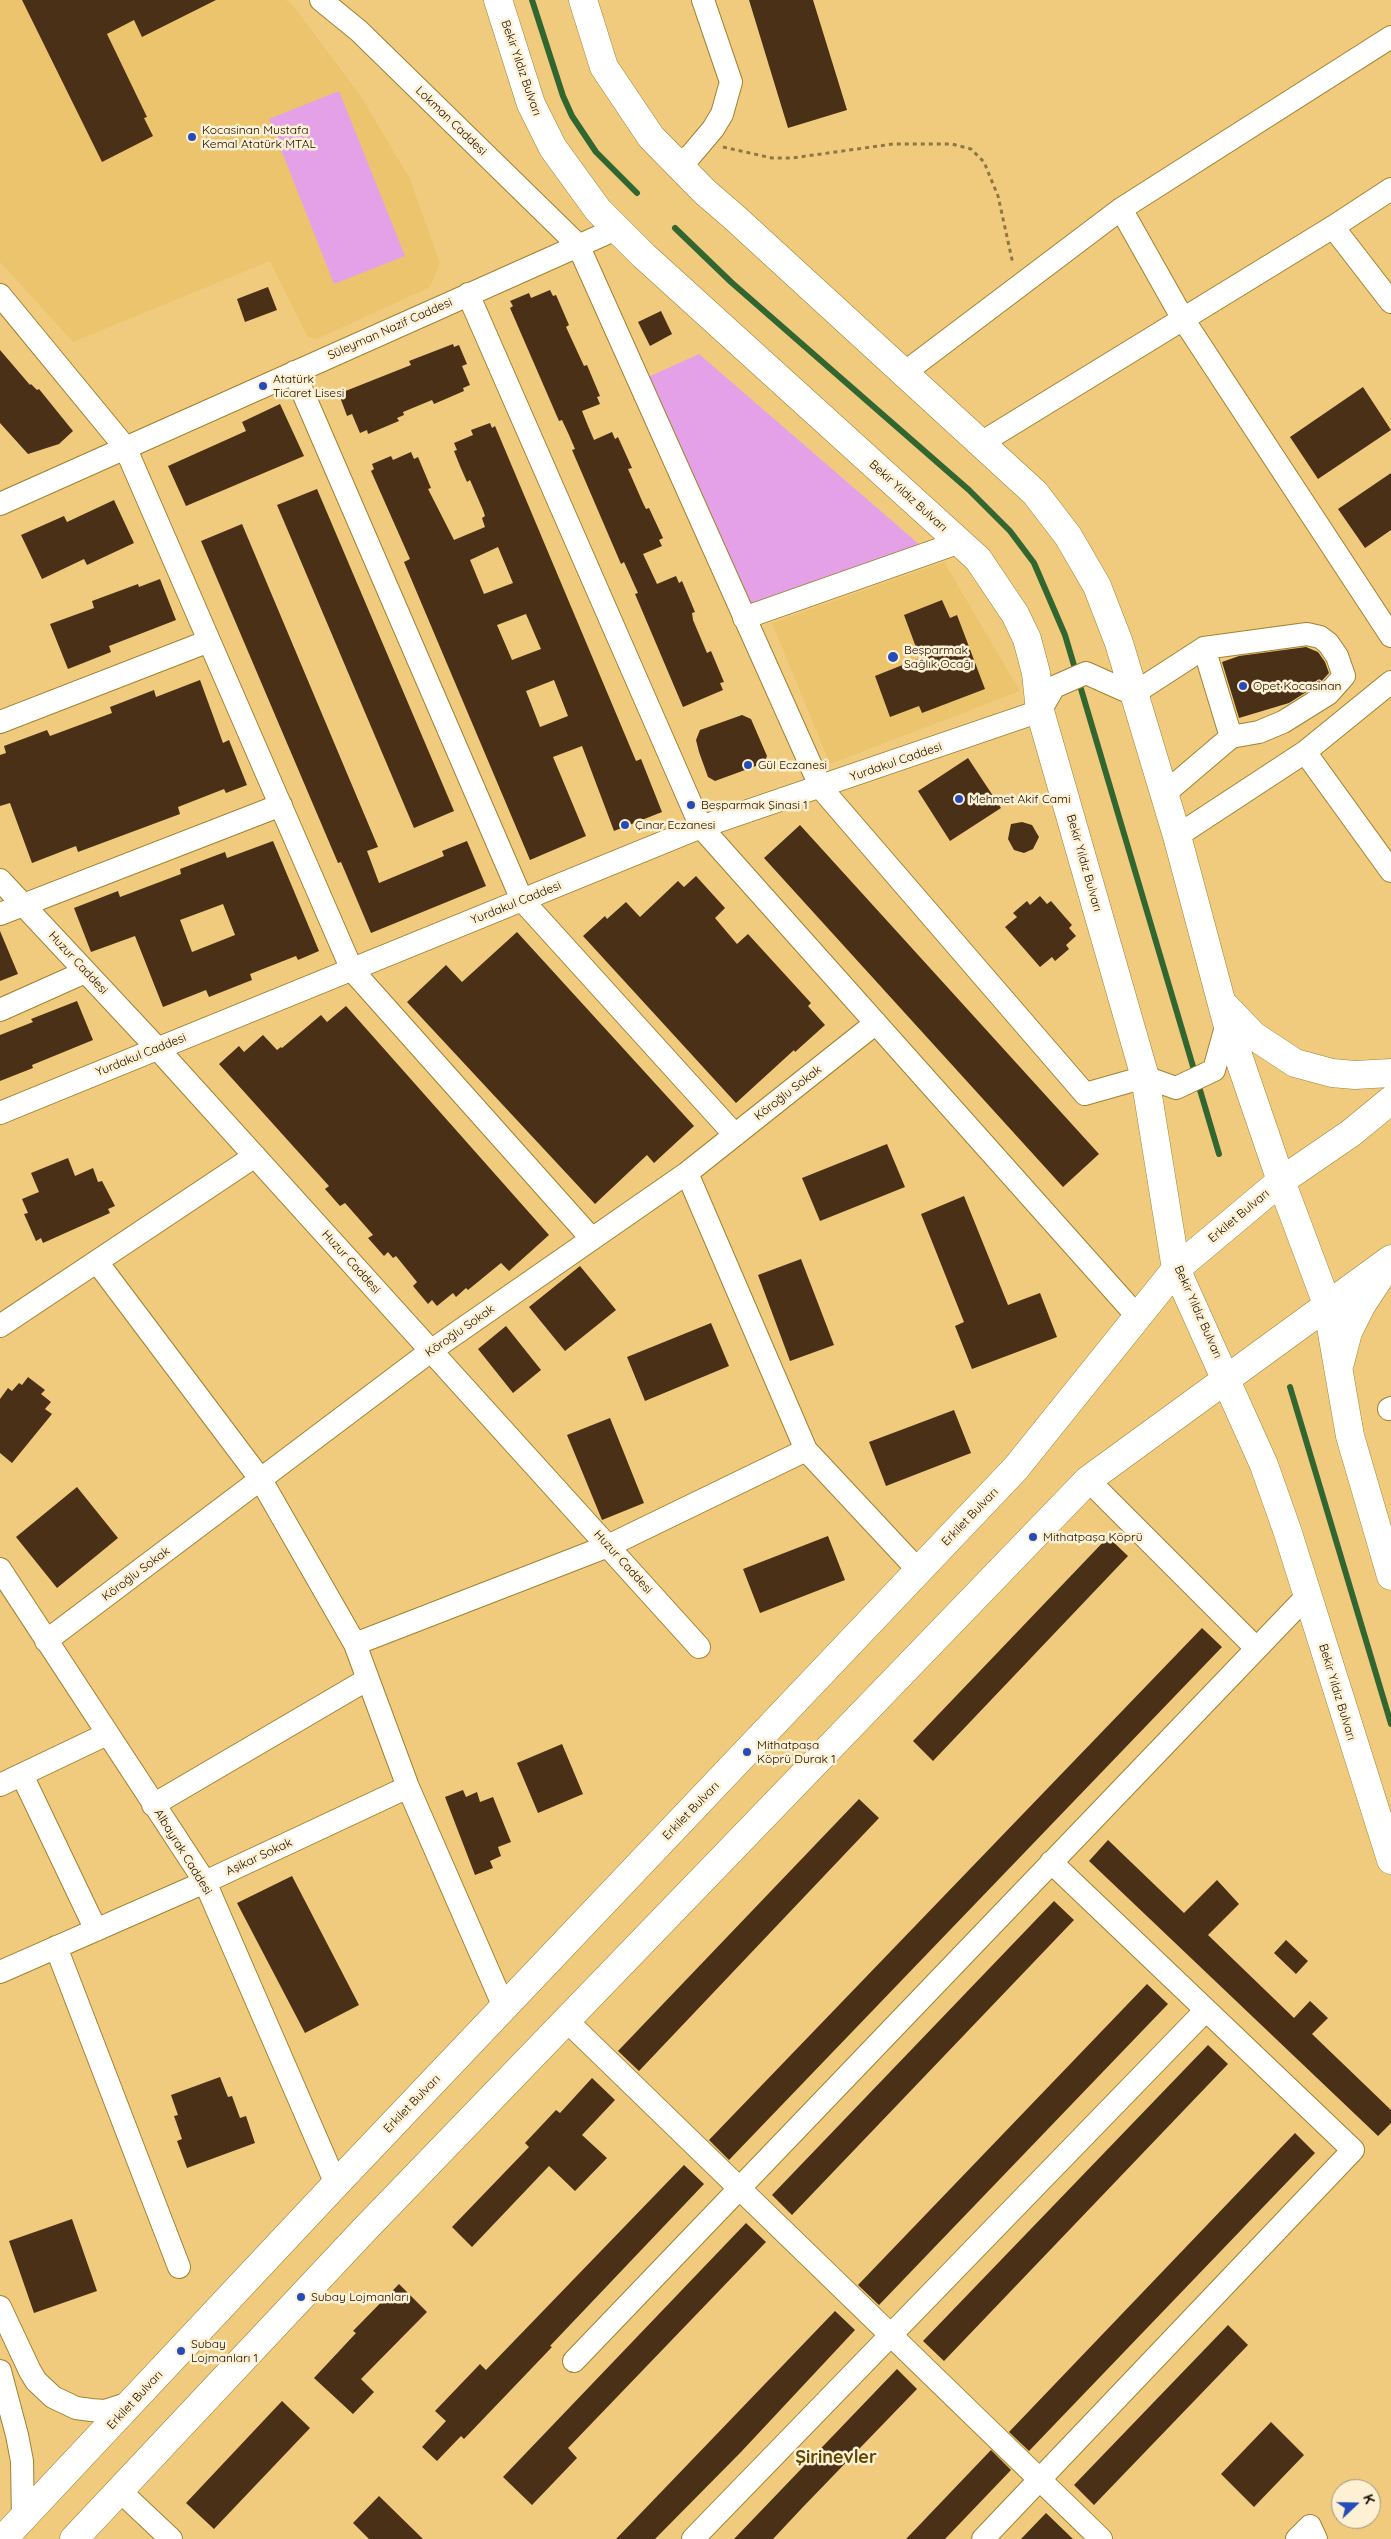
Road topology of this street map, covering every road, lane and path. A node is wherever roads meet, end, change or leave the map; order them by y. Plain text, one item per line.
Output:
1 (321, 0) edge
2 (498, 0) edge
3 (583, 0) edge
4 (704, 0) edge
5 (1391, 38) edge
6 (706, 139) junction
7 (677, 166) junction
8 (1391, 189) edge
9 (1121, 209) junction
10 (1333, 227) junction
11 (616, 229) junction
12 (578, 245) junction
13 (1018, 287) junction
14 (468, 294) junction
15 (0, 295) edge
16 (1391, 302) edge
17 (1183, 319) junction
18 (294, 372) junction
19 (904, 373) junction
20 (981, 443) junction
21 (125, 448) junction
22 (0, 504) edge
23 (960, 542) junction
24 (744, 618) junction
25 (1391, 636) edge
26 (209, 641) junction
27 (1204, 648) junction
28 (1391, 682) edge
29 (1133, 694) junction
30 (1040, 711) junction
31 (0, 722) edge
32 (1231, 737) junction
33 (1305, 752) junction
34 (821, 788) junction
35 (1164, 794) junction
36 (280, 804) junction
37 (701, 827) junction
38 (1177, 836) junction
39 (1391, 871) edge
40 (0, 880) edge
41 (522, 900) junction
42 (23, 905) junction
43 (0, 914) edge
44 (352, 970) junction
45 (86, 972) junction
46 (0, 1010) edge
47 (1224, 1013) junction
48 (876, 1023) junction
49 (157, 1048) junction
50 (1391, 1073) edge
51 (1145, 1077) junction
52 (1391, 1100) edge
53 (0, 1113) edge
54 (735, 1135) junction
55 (255, 1156) junction
56 (687, 1173) junction
57 (1281, 1181) junction
58 (592, 1239) junction
59 (1391, 1259) edge
60 (97, 1262) junction
61 (1176, 1269) junction
62 (1326, 1304) junction
63 (1137, 1316) junction
64 (0, 1326) edge
65 (432, 1350) junction
66 (1338, 1369) junction
67 (1227, 1378) junction
68 (806, 1450) junction
69 (261, 1480) junction
70 (1088, 1480) junction
71 (608, 1546) junction
72 (1390, 1566) edge
73 (0, 1569) edge
74 (918, 1571) junction
75 (1308, 1595) junction
76 (46, 1641) junction
77 (355, 1644) junction
78 (699, 1647) dead end
79 (1256, 1648) junction
80 (368, 1679) junction
81 (107, 1734) junction
82 (22, 1775) junction
83 (0, 1785) edge
84 (408, 1787) junction
85 (153, 1805) junction
86 (1391, 1860) edge
87 (1051, 1862) junction
88 (205, 1882) junction
89 (96, 1930) junction
90 (56, 1947) junction
91 (0, 1972) edge
92 (504, 2007) junction
93 (1206, 2010) junction
94 (567, 2021) junction
95 (336, 2184) junction
96 (739, 2188) junction
97 (179, 2267) dead end
98 (0, 2307) edge
99 (891, 2335) junction
100 (574, 2360) dead end
101 (0, 2371) edge
102 (133, 2402) junction
103 (6, 2413) edge
104 (1040, 2479) junction
105 (120, 2490) junction
106 (23, 2519) junction
107 (3, 2539) edge
108 (74, 2539) edge
109 (171, 2539) edge
110 (693, 2539) edge
111 (983, 2539) edge
112 (1101, 2539) edge
113 (1297, 2539) edge
114 (1316, 2539) edge

1 - 12 street, Lokman Caddesi
2 - 11 main road, Bekir Yıldız Bulvarı
3 - 7 main road
4 - 6 street
5 - 9 street
6 - 7 street
6 - 13 path
7 - 19 main road
8 - 10 street
9 - 13 street
9 - 17 street
10 - 16 street
10 - 17 street
11 - 12 street, Süleyman Nazif Caddesi
11 - 23 main road, Bekir Yıldız Bulvarı
12 - 14 street, Süleyman Nazif Caddesi
12 - 24 street
13 - 19 street
14 - 18 street, Süleyman Nazif Caddesi
14 - 37 street
15 - 21 street
17 - 20 street
17 - 25 street
18 - 21 street, Süleyman Nazif Caddesi
18 - 41 street
19 - 20 main road
20 - 29 main road
21 - 22 street, Süleyman Nazif Caddesi
21 - 26 street
23 - 24 street
23 - 30 main road, Bekir Yıldız Bulvarı
24 - 34 street
26 - 31 street
26 - 36 street
27 - 29 street
27 - 32 street
27 - 32 street
28 - 33 street
29 - 30 street
29 - 35 main road
30 - 34 street, Yurdakul Caddesi
30 - 51 main road, Bekir Yıldız Bulvarı
32 - 35 street
33 - 38 street
33 - 39 street
34 - 37 street, Yurdakul Caddesi
34 - 51 street
35 - 38 main road
36 - 42 street
36 - 44 street
37 - 41 street, Yurdakul Caddesi
37 - 48 street
38 - 47 main road
40 - 42 street, Huzur Caddesi
41 - 44 street, Yurdakul Caddesi
41 - 54 street
42 - 43 street
42 - 45 street, Huzur Caddesi
44 - 49 street, Yurdakul Caddesi
44 - 58 street
45 - 46 street
45 - 49 street, Huzur Caddesi
47 - 50 main road
47 - 51 street
47 - 57 main road
48 - 54 street, Köroğlu Sokak
48 - 63 street
49 - 53 street, Yurdakul Caddesi
49 - 55 street, Huzur Caddesi
51 - 61 main road, Bekir Yıldız Bulvarı
52 - 57 main road, Erkilet Bulvarı
54 - 56 street, Köroğlu Sokak
55 - 60 street
55 - 65 street, Huzur Caddesi
56 - 58 street, Köroğlu Sokak
56 - 68 street
57 - 61 main road, Erkilet Bulvarı
57 - 62 main road
58 - 65 street, Köroğlu Sokak
59 - 62 main road
59 - 66 main road
60 - 64 street
60 - 69 street
61 - 63 main road, Erkilet Bulvarı
61 - 67 main road, Bekir Yıldız Bulvarı
62 - 66 main road
62 - 67 main road
63 - 74 main road, Erkilet Bulvarı
65 - 69 street, Köroğlu Sokak
65 - 71 street, Huzur Caddesi
66 - 72 main road
67 - 70 main road
67 - 75 main road, Bekir Yıldız Bulvarı
68 - 71 street
68 - 74 street
69 - 76 street, Köroğlu Sokak
69 - 77 street
70 - 79 street
70 - 94 main road
71 - 77 street
71 - 78 street, Huzur Caddesi
73 - 76 street, Albayrak Caddesi
74 - 92 main road, Erkilet Bulvarı
75 - 79 street
75 - 86 main road, Bekir Yıldız Bulvarı
76 - 81 street, Albayrak Caddesi
77 - 80 street
79 - 87 street
80 - 84 street
80 - 85 street
81 - 82 street
81 - 85 street, Albayrak Caddesi
82 - 83 street
82 - 89 street
84 - 88 street, Aşikar Sokak
84 - 92 street
85 - 88 street, Albayrak Caddesi
87 - 93 street
87 - 96 street
88 - 89 street, Aşikar Sokak
88 - 95 street, Albayrak Caddesi
89 - 90 street, Aşikar Sokak
90 - 91 street, Aşikar Sokak
90 - 97 street
92 - 95 main road, Erkilet Bulvarı
93 - 99 street
93 - 104 street
94 - 96 street
94 - 105 main road
95 - 102 main road, Erkilet Bulvarı
96 - 99 street
96 - 100 street
98 - 102 street
99 - 104 street
99 - 110 street
101 - 103 street
102 - 106 main road, Erkilet Bulvarı
103 - 106 street
104 - 111 street
104 - 112 street
105 - 108 main road
105 - 109 street
106 - 107 main road, Erkilet Bulvarı
113 - 114 street

